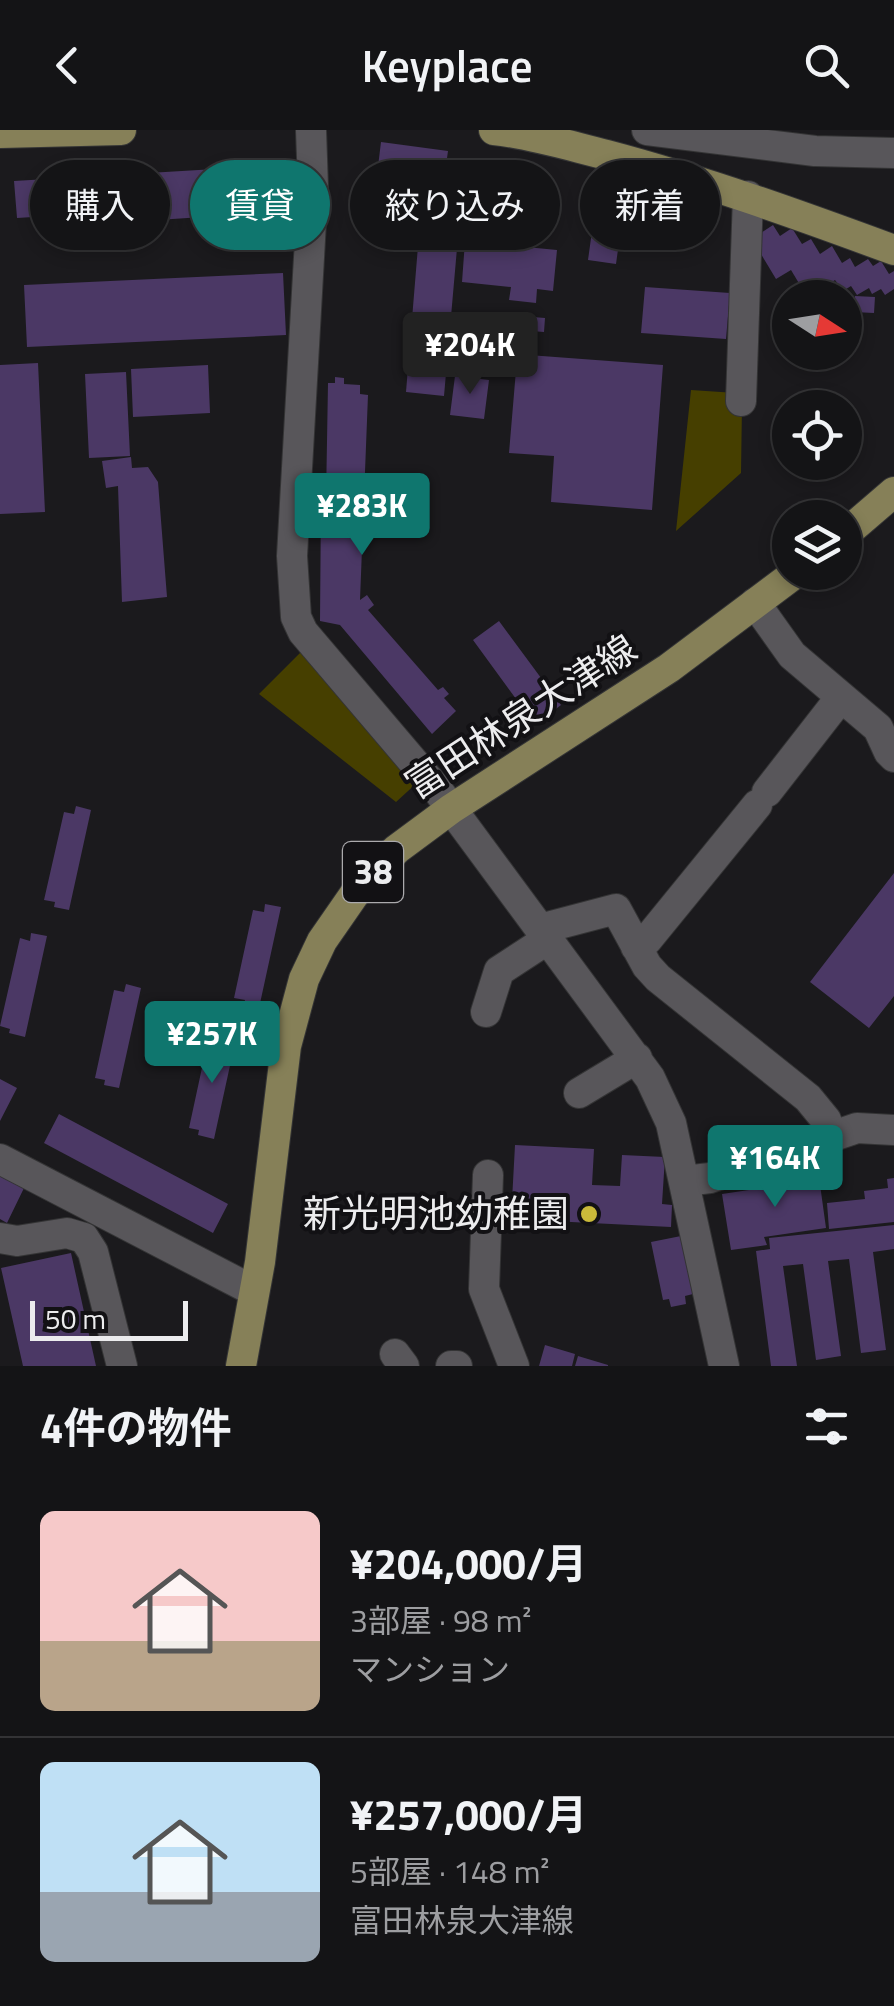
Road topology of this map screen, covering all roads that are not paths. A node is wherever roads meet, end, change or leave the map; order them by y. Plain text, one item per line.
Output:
1 (120, 130) edge
2 (312, 130) edge
3 (647, 130) edge
4 (504, 131) edge
5 (0, 133) edge
6 (554, 135) edge
7 (894, 153) edge
8 (748, 196) junction
9 (894, 250) edge
10 (741, 401) dead end
11 (894, 492) edge
12 (862, 519) edge
13 (773, 590) edge
14 (755, 603) junction
15 (841, 697) junction
16 (894, 756) edge
17 (451, 809) junction
18 (544, 934) junction
19 (636, 947) junction
20 (486, 1012) dead end
21 (636, 1058) junction
22 (579, 1093) dead end
23 (894, 1130) edge
24 (832, 1136) junction
25 (0, 1159) edge
26 (488, 1175) dead end
27 (685, 1181) junction
28 (0, 1238) edge
29 (254, 1290) junction
30 (122, 1366) edge
31 (241, 1366) edge
32 (514, 1366) edge
33 (724, 1366) edge

1 - 5 main road
2 - 17 street
3 - 7 street
4 - 6 main road
6 - 8 main road
8 - 9 main road
8 - 10 street
11 - 12 main road
13 - 14 main road, 富田林泉大津線 / 38
14 - 15 street
14 - 17 main road, 富田林泉大津線 / 38
15 - 16 street
15 - 19 street
17 - 18 street
17 - 29 main road, 富田林泉大津線 / 38
18 - 19 street
18 - 20 street
18 - 21 street
19 - 24 street
21 - 22 street
21 - 27 street
23 - 24 street
24 - 27 street
25 - 29 street
26 - 32 street
27 - 33 street
28 - 30 street
29 - 31 main road, 富田林泉大津線 / 38

